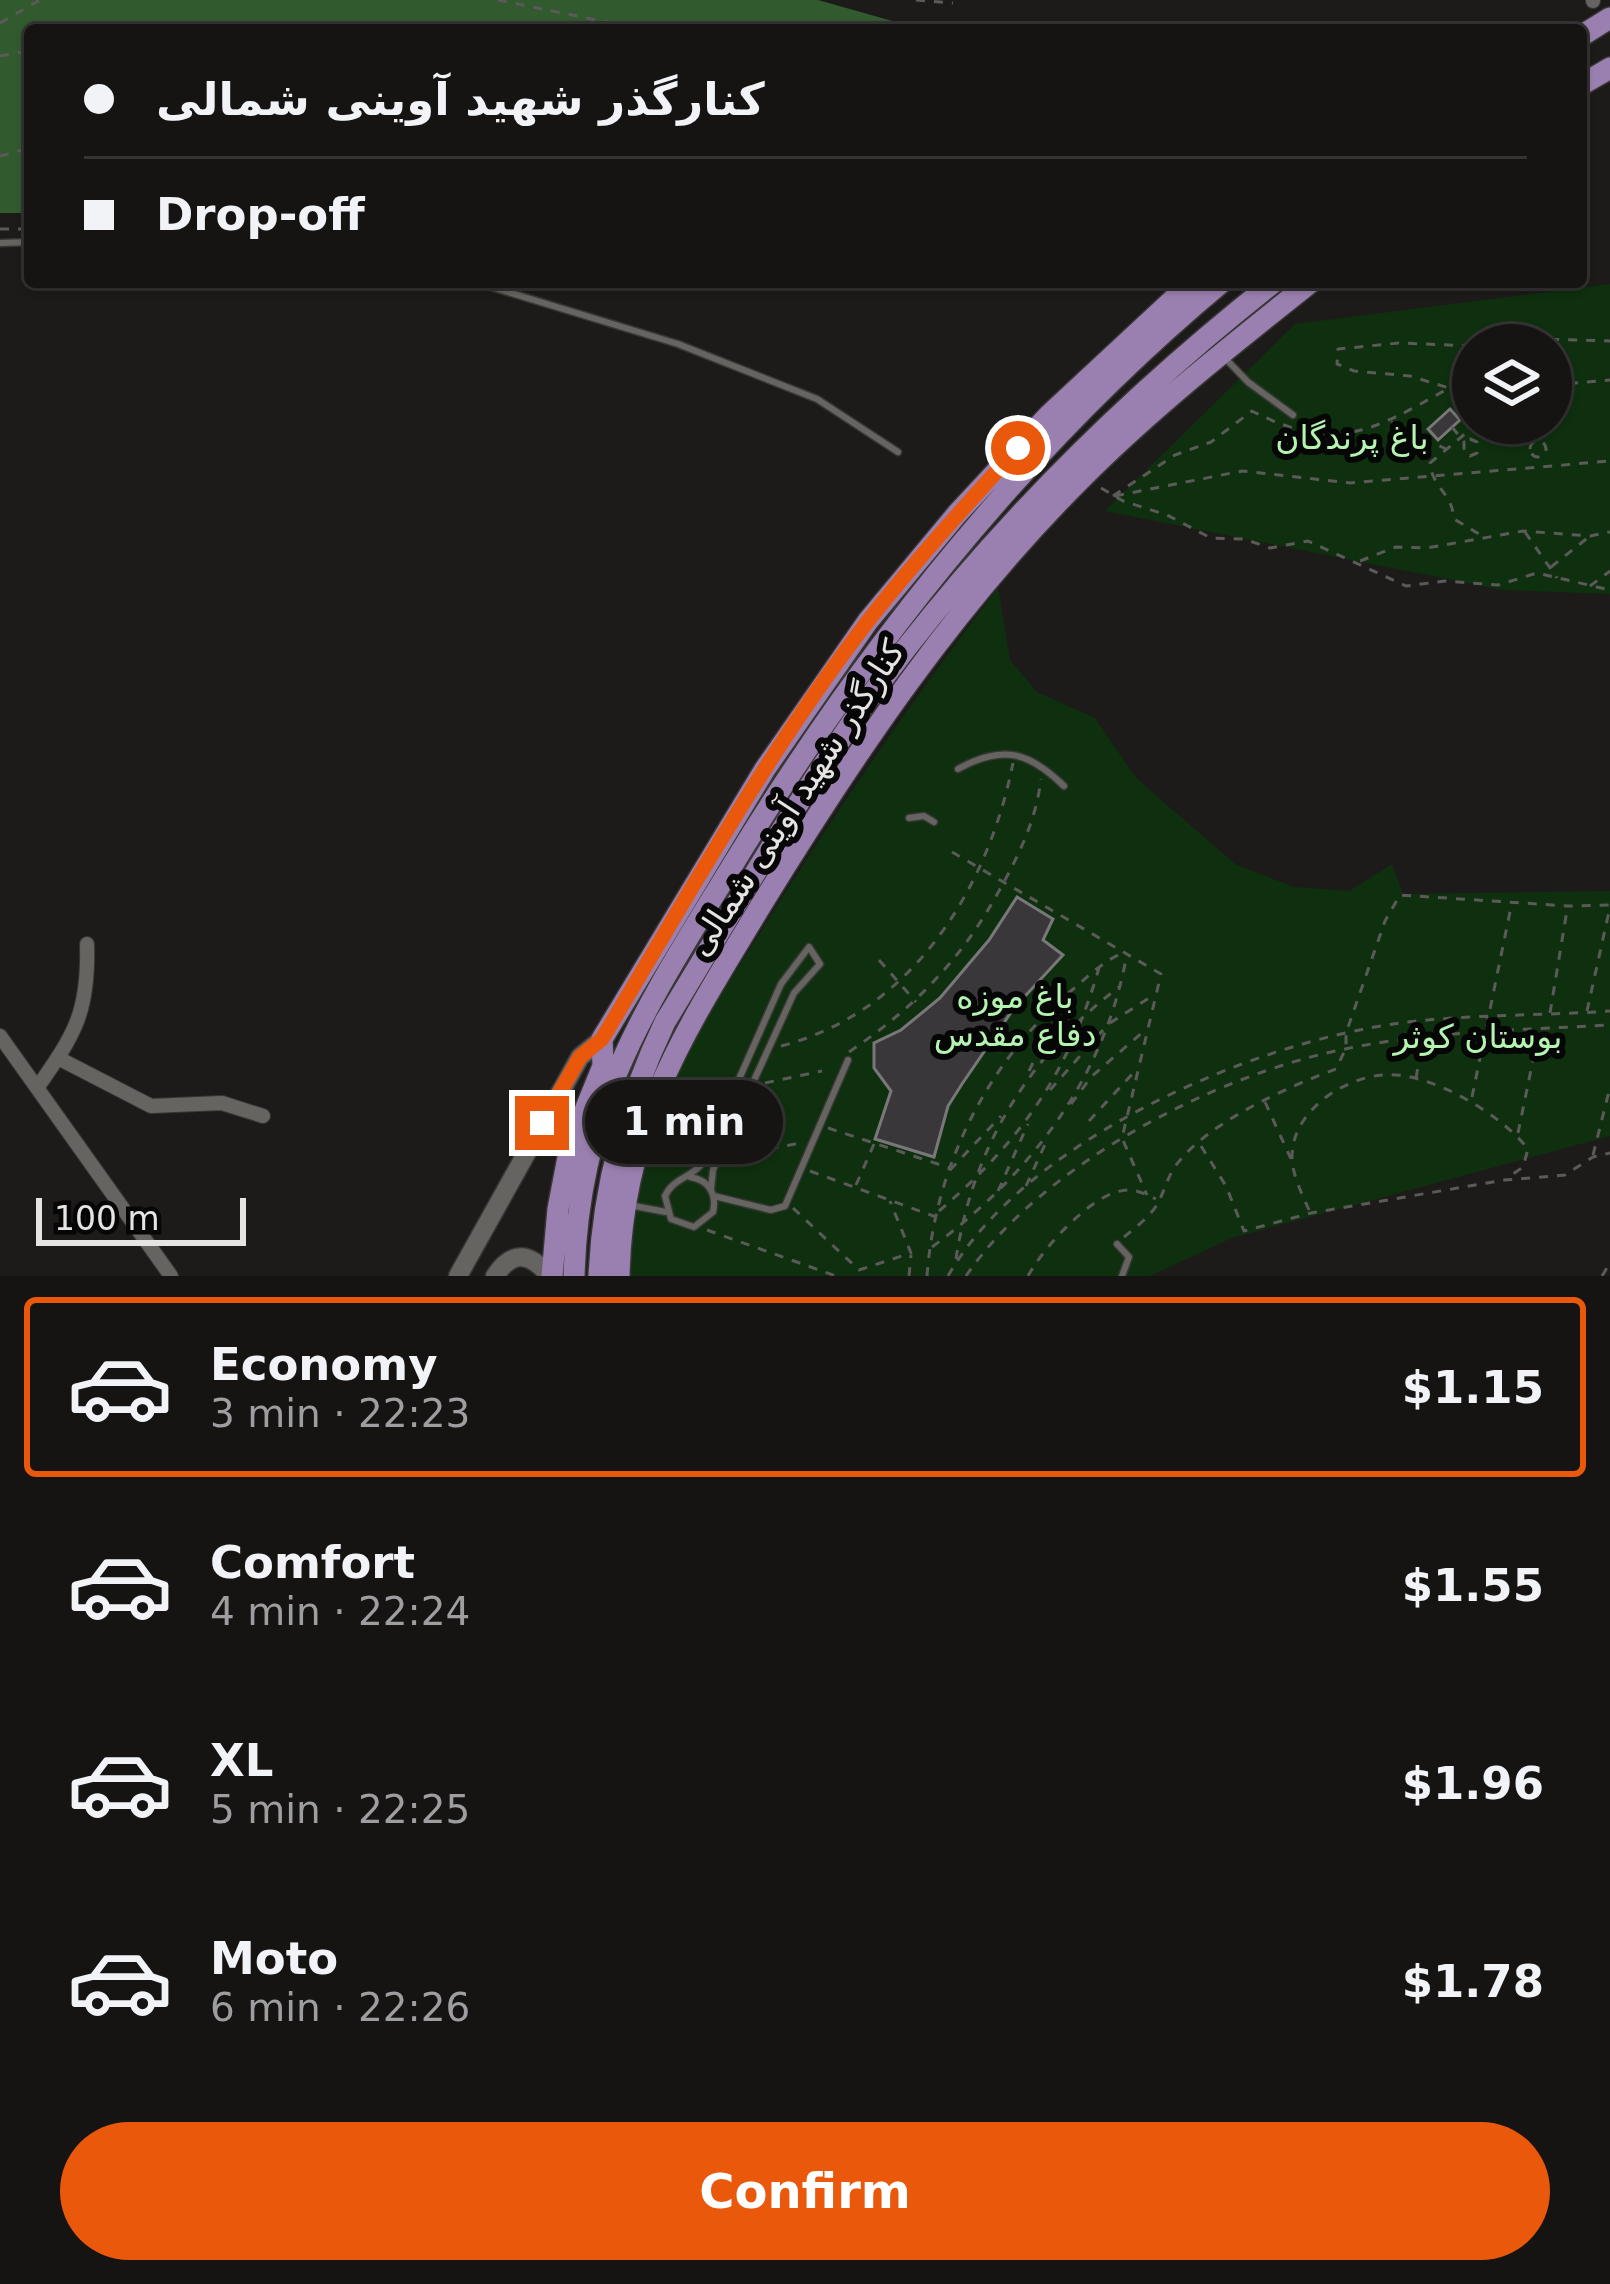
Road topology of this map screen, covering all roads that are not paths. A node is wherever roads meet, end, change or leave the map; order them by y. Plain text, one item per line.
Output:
1 (495, 288) edge
2 (1186, 288) edge
3 (1216, 288) edge
4 (1266, 288) edge
5 (1303, 288) edge
6 (1221, 353) junction
7 (1293, 415) dead end
8 (898, 452) dead end
9 (958, 769) dead end
10 (1064, 786) dead end
11 (909, 818) dead end
12 (934, 823) dead end
13 (87, 944) dead end
14 (0, 1036) edge
15 (602, 1039) junction
16 (58, 1058) junction
17 (848, 1060) road end
18 (37, 1088) junction
19 (263, 1116) dead end
20 (690, 1177) junction
21 (713, 1192) junction
22 (625, 1204) junction
23 (666, 1212) junction
24 (1117, 1244) road end
25 (171, 1276) edge
26 (458, 1276) edge
27 (495, 1276) edge
28 (551, 1276) edge
29 (574, 1276) edge
30 (598, 1276) edge
31 (619, 1276) edge
32 (1123, 1276) edge

1 - 8 lane
2 - 15 main road, کنارگذر شهید آوینی شمالی
3 - 29 main road
4 - 30 main road
5 - 6 main road, کنارگذر شهید آوینی شمالی
6 - 7 lane
6 - 22 main road, کنارگذر شهید آوینی شمالی
9 - 10 lane
11 - 12 lane
13 - 16 street
14 - 18 street
15 - 26 street
15 - 28 main road, کنارگذر شهید آوینی شمالی
16 - 18 street
16 - 19 street
17 - 21 lane
18 - 25 street
20 - 21 lane
20 - 21 lane
20 - 23 lane
21 - 23 lane
22 - 23 lane
22 - 31 main road, کنارگذر شهید آوینی شمالی
24 - 32 lane
27 - 28 street

